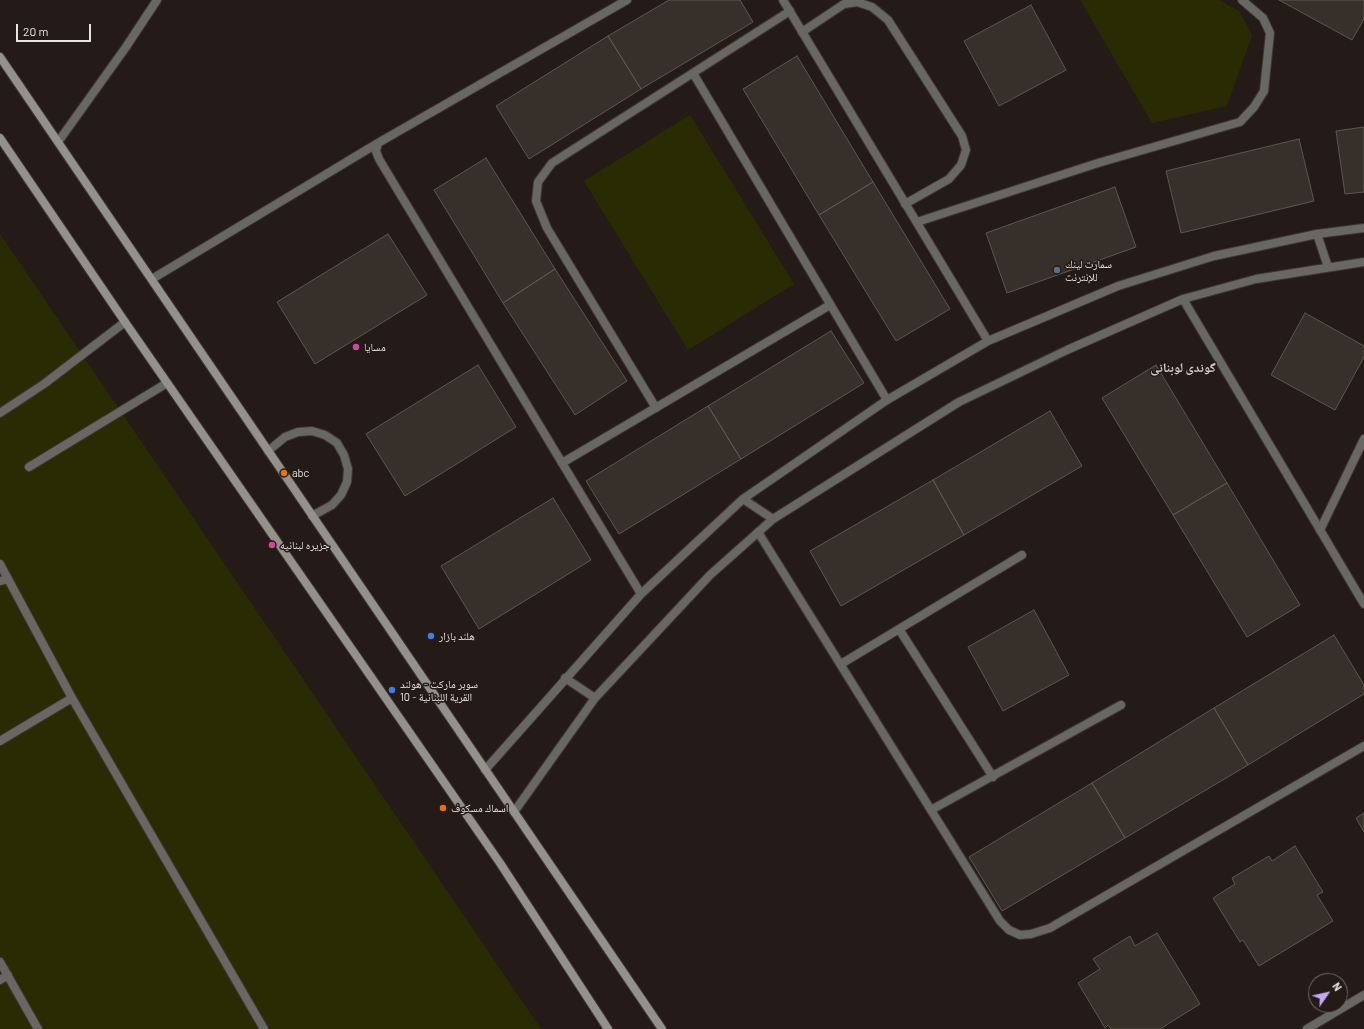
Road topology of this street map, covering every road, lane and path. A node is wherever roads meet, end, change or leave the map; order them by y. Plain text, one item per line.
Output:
1 (157, 0) edge
2 (627, 0) edge
3 (783, 0) edge
4 (1242, 0) edge
5 (790, 12) junction
6 (802, 32) junction
7 (0, 57) edge
8 (693, 73) junction
9 (0, 138) edge
10 (58, 142) junction
11 (378, 143) junction
12 (905, 204) junction
13 (917, 222) junction
14 (1364, 228) edge
15 (1317, 234) junction
16 (1364, 262) edge
17 (1328, 267) junction
18 (152, 279) junction
19 (1183, 299) junction
20 (830, 304) junction
21 (125, 322) junction
22 (988, 341) junction
23 (167, 383) junction
24 (887, 400) junction
25 (656, 408) junction
26 (0, 413) edge
27 (1364, 439) edge
28 (268, 451) junction
29 (562, 463) junction
30 (29, 467) dead end
31 (743, 499) junction
32 (312, 516) junction
33 (773, 519) junction
34 (1320, 530) junction
35 (758, 532) junction
36 (1022, 555) dead end
37 (0, 564) edge
38 (4, 580) edge
39 (641, 594) junction
40 (1364, 604) edge
41 (899, 629) junction
42 (841, 664) junction
43 (565, 678) junction
44 (72, 698) junction
45 (595, 698) junction
46 (1121, 705) dead end
47 (0, 741) edge
48 (1364, 746) edge
49 (485, 770) junction
50 (993, 777) junction
51 (931, 810) junction
52 (514, 812) junction
53 (0, 962) edge
54 (8, 975) junction
55 (0, 980) edge
56 (1364, 995) edge
57 (38, 1029) edge
58 (264, 1029) edge
59 (608, 1029) edge
60 (662, 1029) edge
61 (1307, 1029) edge

1 - 10 street
2 - 11 street
3 - 5 street
4 - 13 street
5 - 6 street
5 - 8 street
6 - 12 street
6 - 12 street
7 - 10 street
8 - 20 street
8 - 25 street
9 - 21 street
10 - 18 street
11 - 18 street
11 - 29 street
12 - 13 street
13 - 22 street
14 - 15 street
15 - 17 street
15 - 22 street
16 - 17 street
17 - 19 street
18 - 28 street
19 - 33 street
19 - 34 street
20 - 24 street
20 - 25 street
21 - 23 street
21 - 26 street
22 - 24 street
23 - 30 street
23 - 59 street
24 - 31 street
25 - 29 street
27 - 34 street
28 - 32 street
28 - 32 street
29 - 39 street
31 - 33 street
31 - 39 street
32 - 49 street
33 - 35 street
34 - 40 street
35 - 42 street
35 - 45 street
36 - 41 street
37 - 38 street
38 - 44 street
39 - 43 street
41 - 42 street
41 - 50 street
42 - 51 street
43 - 45 street
43 - 49 street
44 - 47 street
44 - 58 street
45 - 52 street
46 - 50 street
48 - 51 street
49 - 52 street
50 - 51 street
52 - 60 street
53 - 54 street
54 - 55 street
54 - 57 street
56 - 61 street

